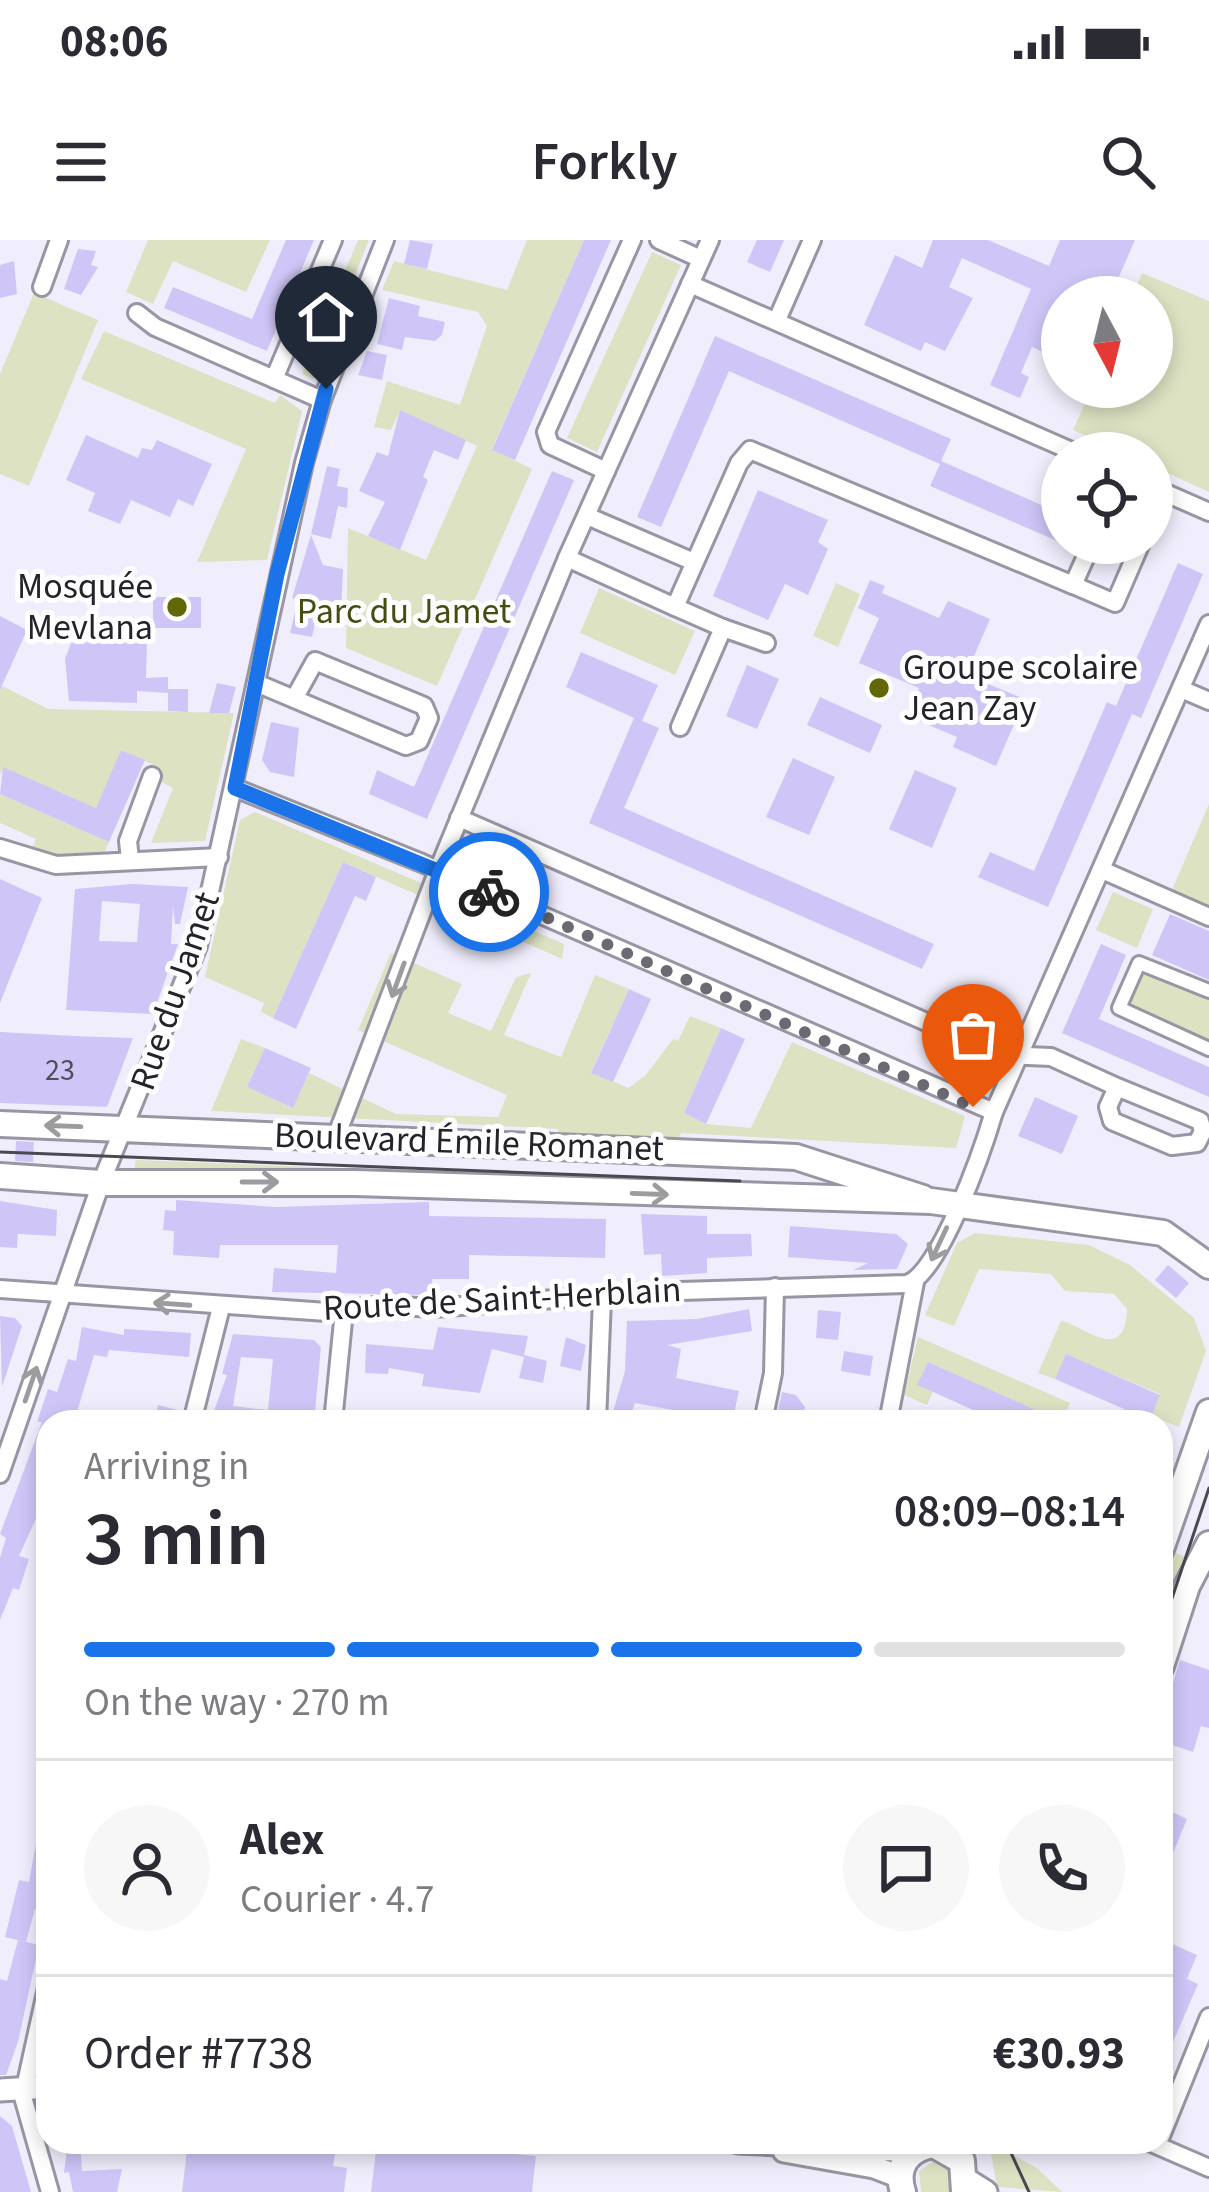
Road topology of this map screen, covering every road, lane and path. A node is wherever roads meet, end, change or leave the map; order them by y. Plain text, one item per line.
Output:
1 (58, 240) edge
2 (333, 240) edge
3 (385, 240) edge
4 (632, 240) edge
5 (659, 240) edge
6 (710, 240) edge
7 (812, 240) edge
8 (701, 259) junction
9 (690, 284) junction
10 (43, 287) dead end
11 (136, 313) dead end
12 (777, 320) junction
13 (274, 379) junction
14 (322, 400) junction
15 (1041, 437) edge
16 (606, 471) junction
17 (1173, 496) edge
18 (1209, 512) edge
19 (586, 516) junction
20 (567, 558) junction
21 (694, 562) junction
22 (1082, 564) edge
23 (1132, 564) edge
24 (1073, 585) junction
25 (675, 607) junction
26 (1209, 624) edge
27 (723, 628) junction
28 (766, 643) dead end
29 (256, 682) junction
30 (1181, 689) junction
31 (294, 699) junction
32 (1209, 701) edge
33 (680, 727) dead end
34 (152, 776) dead end
35 (235, 788) junction
36 (459, 818) junction
37 (0, 848) edge
38 (219, 857) junction
39 (130, 859) junction
40 (438, 870) junction
41 (1102, 870) junction
42 (1209, 917) edge
43 (1209, 991) edge
44 (1209, 1049) edge
45 (1021, 1056) junction
46 (1117, 1087) junction
47 (994, 1112) junction
48 (0, 1124) edge
49 (127, 1129) junction
50 (336, 1137) junction
51 (0, 1176) edge
52 (101, 1183) junction
53 (931, 1201) junction
54 (961, 1205) junction
55 (1209, 1266) edge
56 (915, 1282) junction
57 (775, 1287) junction
58 (0, 1289) edge
59 (62, 1293) junction
60 (602, 1299) junction
61 (221, 1307) junction
62 (344, 1311) junction
63 (195, 1410) edge
64 (334, 1410) edge
65 (597, 1410) edge
66 (765, 1410) edge
67 (890, 1410) edge
68 (1209, 1412) edge
69 (0, 1474) edge
70 (1173, 1516) edge
71 (1209, 1544) edge
72 (1173, 1629) edge
73 (1209, 2017) edge
74 (36, 2018) edge
75 (12, 2089) edge
76 (1173, 2101) edge
77 (1173, 2150) edge
78 (788, 2154) edge
79 (922, 2154) edge
80 (1209, 2168) edge
81 (901, 2184) edge
82 (50, 2192) edge

1 - 10 street
2 - 13 street
3 - 14 street, Rue du Jamet
4 - 16 street
5 - 8 street
6 - 8 street
7 - 12 street
8 - 9 street
9 - 12 street
9 - 16 street
11 - 13 street
12 - 15 street
13 - 14 street
14 - 29 street, Rue du Jamet
16 - 19 street
17 - 18 street
19 - 20 street
19 - 21 street
20 - 25 street
20 - 36 street
21 - 24 street
21 - 25 street
22 - 24 street
23 - 24 street
25 - 27 street
26 - 30 street
27 - 28 street
27 - 33 street
29 - 31 street
29 - 35 street, Rue du Jamet
30 - 32 street
30 - 41 street
31 - 31 street
34 - 39 street
35 - 38 street, Rue du Jamet
35 - 40 street
36 - 40 street
36 - 45 street
37 - 39 street
38 - 39 street
38 - 49 street, Rue du Jamet
40 - 47 street
40 -> 50 street
41 - 42 street
41 - 45 street
43 - 44 street
45 - 46 street
45 - 47 street
46 - 46 street
47 - 54 street
49 -> 48 main road, Boulevard Émile Romanet
49 - 50 main road, Boulevard Émile Romanet
49 - 52 street, Rue du Jamet
50 - 53 main road, Boulevard Émile Romanet
51 - 52 main road, Boulevard Émile Romanet
52 -> 53 main road, Boulevard Émile Romanet
52 - 59 street, Rue du Jamet
53 - 54 main road, Boulevard Émile Romanet
54 - 55 main road, Boulevard Émile Romanet
54 -> 56 street
56 - 57 street, Route de Saint-Herblain
56 - 67 street
57 - 60 street, Route de Saint-Herblain
57 - 66 street
58 - 59 street, Route de Saint-Herblain
61 -> 59 street, Route de Saint-Herblain
69 -> 59 street, Rue du Jamet
60 - 62 street, Route de Saint-Herblain
60 - 65 street
61 - 62 street, Route de Saint-Herblain
61 - 63 street
62 - 64 street
68 - 70 main road
71 - 72 main road
73 - 76 street
74 - 75 street
75 - 82 street
77 - 80 street
78 - 81 street
79 - 81 main road

